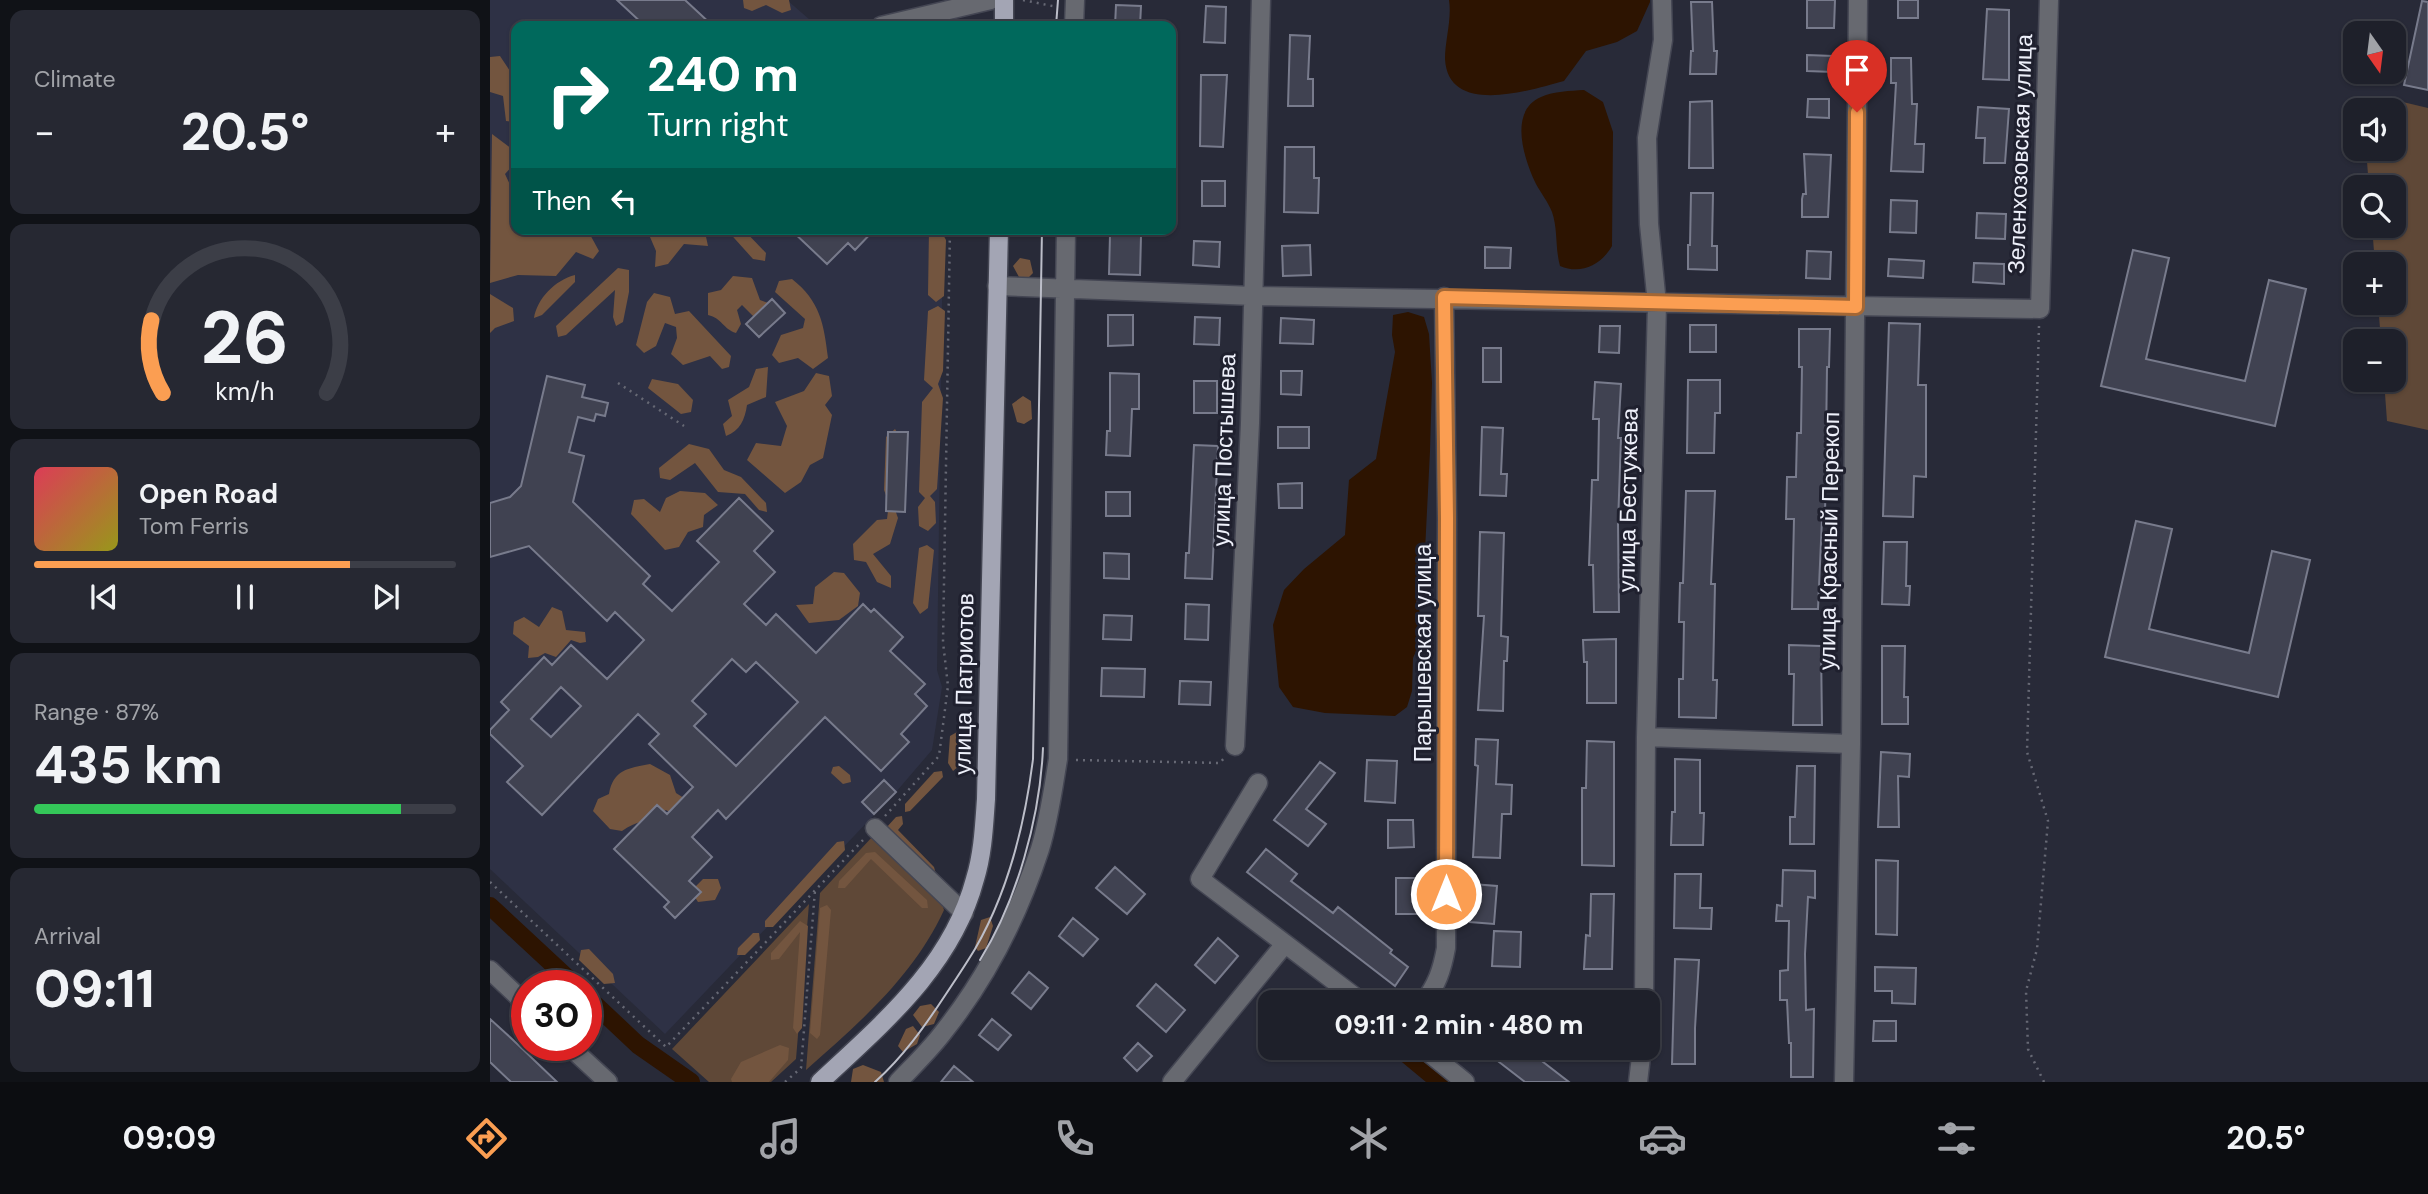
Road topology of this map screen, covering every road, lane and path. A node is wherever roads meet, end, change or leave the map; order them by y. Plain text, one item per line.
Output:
1 (991, 0) edge
2 (1004, 0) edge
3 (1023, 0) edge
4 (1261, 0) edge
5 (1662, 0) edge
6 (1858, 0) edge
7 (2049, 0) edge
8 (1043, 2) edge
9 (1074, 13) edge
10 (905, 21) edge
11 (1004, 21) edge
12 (950, 235) edge
13 (999, 235) edge
14 (1066, 235) edge
15 (997, 286) junction
16 (1064, 289) junction
17 (1254, 296) junction
18 (1444, 297) junction
19 (1657, 304) junction
20 (1856, 307) junction
21 (2040, 309) junction
22 (618, 383) dead end
23 (684, 426) dead end
24 (1646, 737) junction
25 (1851, 744) junction
26 (1235, 746) joint
27 (1058, 759) junction
28 (1258, 783) dead end
29 (875, 828) junction
30 (490, 882) edge
31 (815, 890) junction
32 (964, 913) junction
33 (1284, 945) junction
34 (490, 971) edge
35 (1345, 990) edge
36 (1433, 990) edge
37 (1644, 990) edge
38 (511, 991) edge
39 (1438, 1060) edge
40 (1641, 1060) edge
41 (585, 1061) edge
42 (608, 1082) edge
43 (785, 1082) edge
44 (820, 1082) edge
45 (898, 1082) edge
46 (1172, 1082) edge
47 (1465, 1082) edge
48 (1639, 1082) edge
49 (1844, 1082) edge
50 (2044, 1082) edge

1 - 10 street
2 - 11 main road
3 - 8 path
4 - 17 street, улица Постышева
5 - 19 street, улица Бестужева
6 - 20 street, улица Красный Перекоп
7 - 21 street, Зеленхозовская улица
8 - 9 path
12 - 29 path
13 - 15 main road, улица Патриотов
14 - 16 street
15 - 16 street
15 - 32 main road, улица Патриотов
16 - 17 street
16 - 27 street
17 - 18 street
17 - 26 street, улица Постышева
18 - 19 street
18 - 36 street, Парышевская улица
19 - 20 street
19 - 24 street, улица Бестужева
20 - 21 street
20 - 25 street, улица Красный Перекоп
21 - 50 path
22 - 23 path
24 - 25 street
24 - 37 street, улица Бестужева
25 - 49 street, улица Красный Перекоп
26 - 27 path
27 - 45 street
28 - 33 street
29 - 31 path
29 - 32 street
30 - 31 path
31 - 43 path
32 - 44 main road, улица Патриотов
33 - 35 street
33 - 46 street
34 - 38 street
39 - 47 street
40 - 48 street
41 - 42 street

